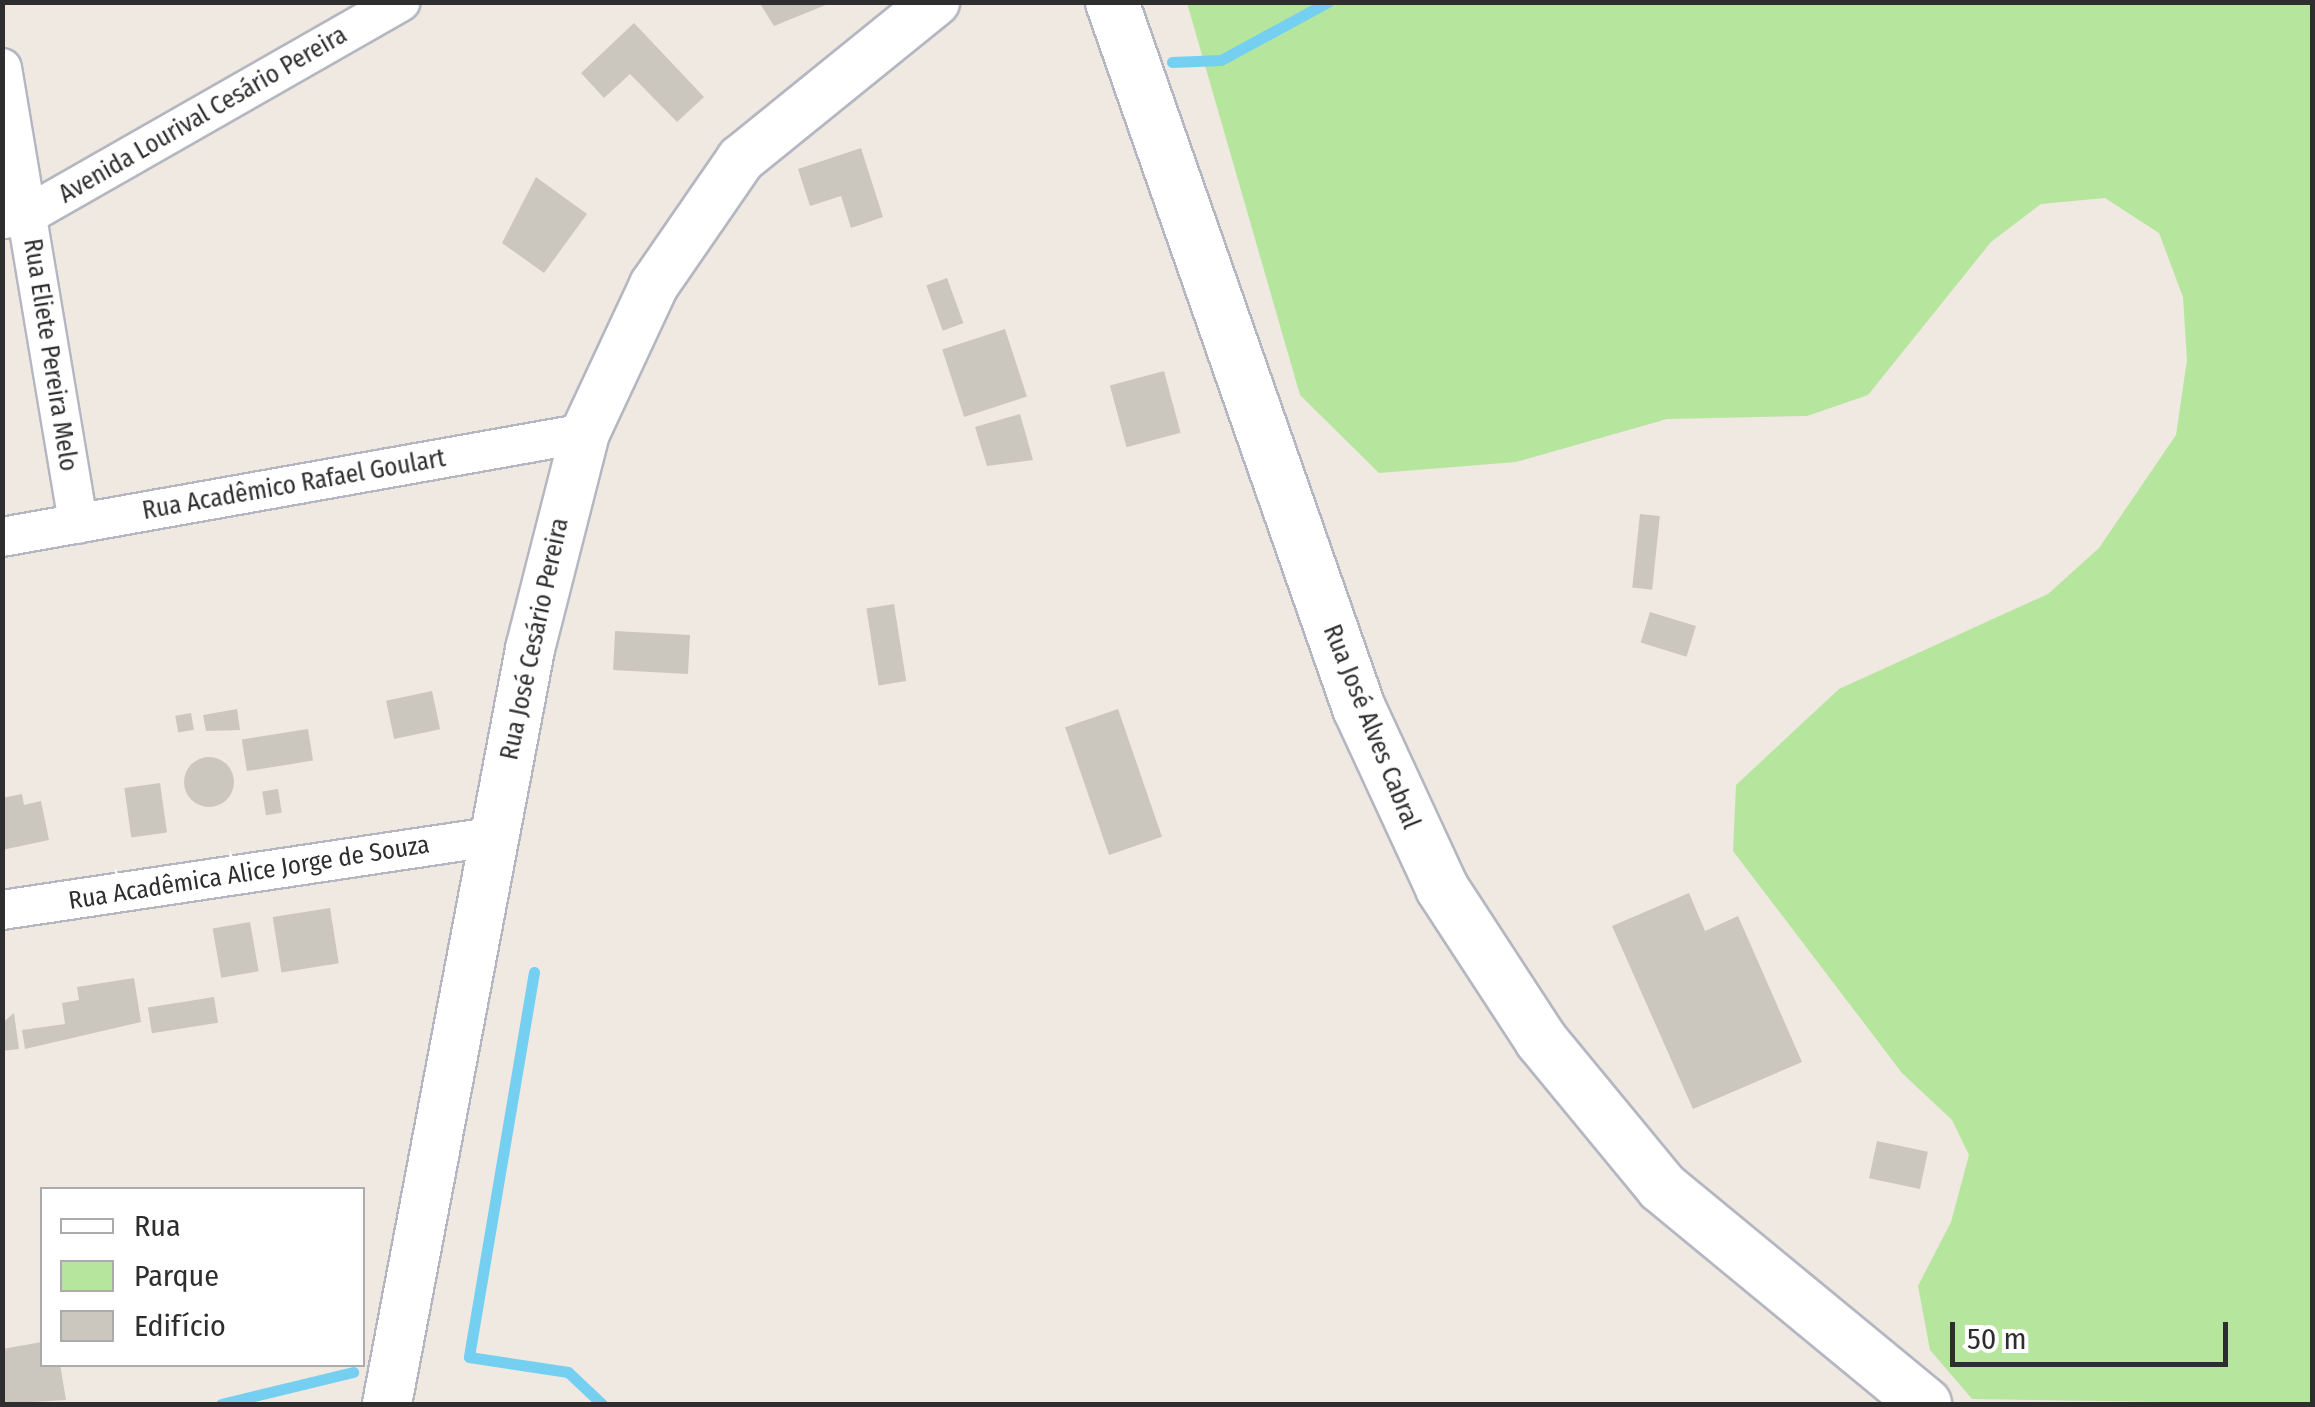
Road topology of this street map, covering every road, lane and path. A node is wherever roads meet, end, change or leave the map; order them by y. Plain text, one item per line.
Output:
1 (400, 2) edge
2 (936, 2) edge
3 (1112, 2) edge
4 (2, 68) edge
5 (15, 217) edge
6 (585, 433) junction
7 (78, 524) junction
8 (2, 537) edge
9 (494, 836) junction
10 (2, 910) edge
11 (387, 1404) edge
12 (1925, 1404) edge

1 - 5 street, Avenida Lourival Cesário Pereira
2 - 6 street, Rua José Cesário Pereira
3 - 12 main road, Rua José Alves Cabral
4 - 5 street, Rua Eliete Pereira Melo
5 - 7 street, Rua Eliete Pereira Melo
6 - 7 street, Rua Acadêmico Rafael Goulart
6 - 9 street, Rua José Cesário Pereira
7 - 8 street, Rua Acadêmico Rafael Goulart
9 - 10 street, Rua Acadêmica Alice Jorge de Souza
9 - 11 street, Rua José Cesário Pereira

